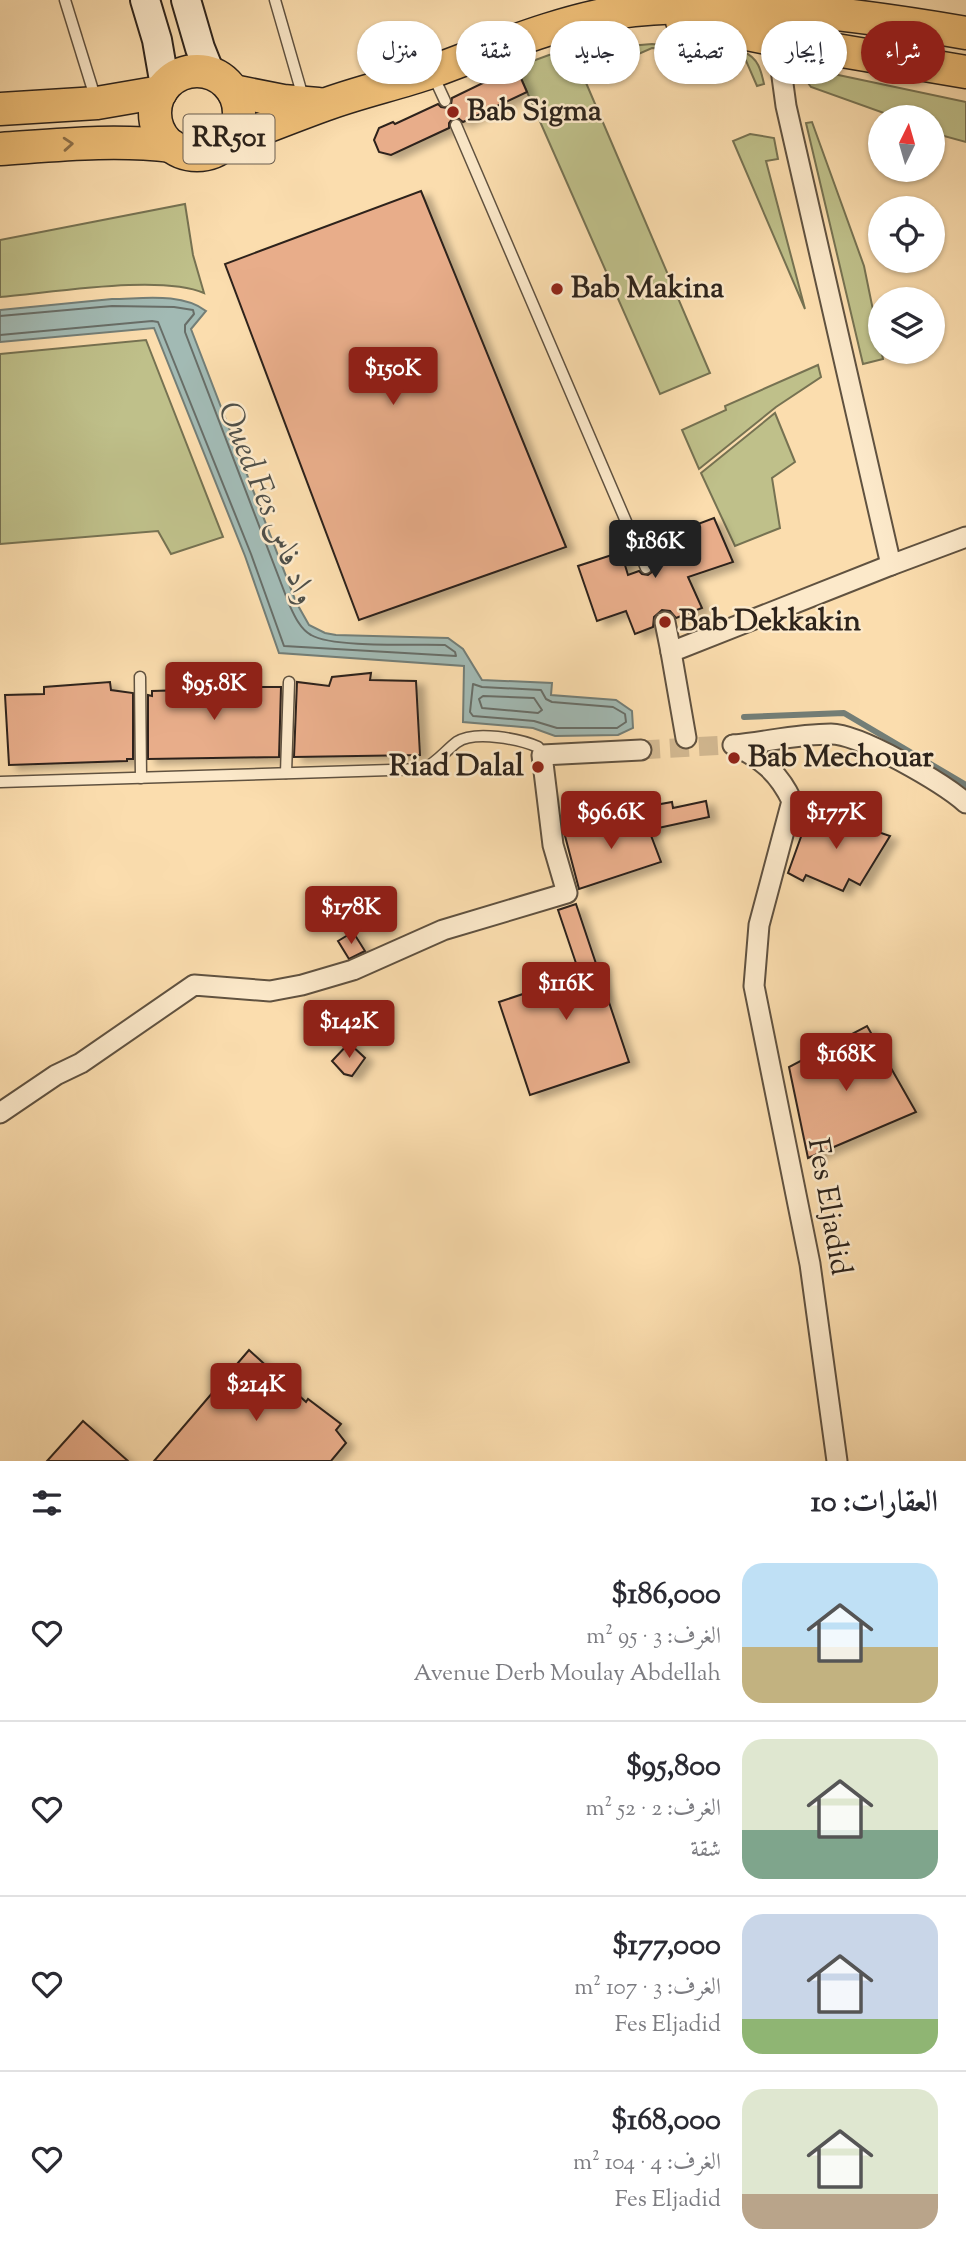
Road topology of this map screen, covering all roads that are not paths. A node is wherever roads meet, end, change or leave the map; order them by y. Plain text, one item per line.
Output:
1 (65, 0) edge
2 (145, 0) edge
3 (186, 0) edge
4 (275, 0) edge
5 (633, 10) junction
6 (966, 33) edge
7 (761, 37) edge
8 (847, 52) edge
9 (442, 67) edge
10 (966, 72) edge
11 (222, 82) junction
12 (395, 84) edge
13 (438, 84) edge
14 (783, 84) edge
15 (163, 89) junction
16 (445, 101) dead end
17 (97, 103) junction
18 (316, 104) junction
19 (0, 109) edge
20 (456, 125) dead end
21 (225, 143) junction
22 (172, 146) junction
23 (0, 149) edge
24 (966, 537) edge
25 (891, 565) junction
26 (646, 568) dead end
27 (665, 622) dead end
28 (671, 652) junction
29 (141, 677) dead end
30 (289, 682) dead end
31 (687, 738) dead end
32 (641, 750) tunnel mouth
33 (542, 755) junction
34 (286, 773) junction
35 (141, 778) junction
36 (0, 782) edge
37 (966, 803) edge
38 (0, 1112) edge
39 (838, 1461) edge

1 - 17 lane
2 - 15 main road, RR501
3 - 11 main road, RR501
4 - 18 lane
5 - 6 main road
5 - 7 main road
5 - 9 main road
8 - 10 main road
11 - 15 main road, RR501
11 - 18 main road
11 - 21 main road, RR501
12 - 18 main road
13 - 16 lane
14 - 25 street
15 - 17 main road, RR501
15 - 22 main road, RR501
17 - 19 main road, RR501
18 - 21 main road
20 - 26 lane
21 - 22 main road, RR501
23 -> 22 main road, RR501
24 - 25 street
25 - 28 street
27 - 28 street
28 - 31 street
29 - 35 lane
30 - 34 lane
32 - 33 street
33 - 34 lane
33 - 38 street
34 - 35 lane
35 - 36 lane
37 - 39 street, Fes Eljadid

